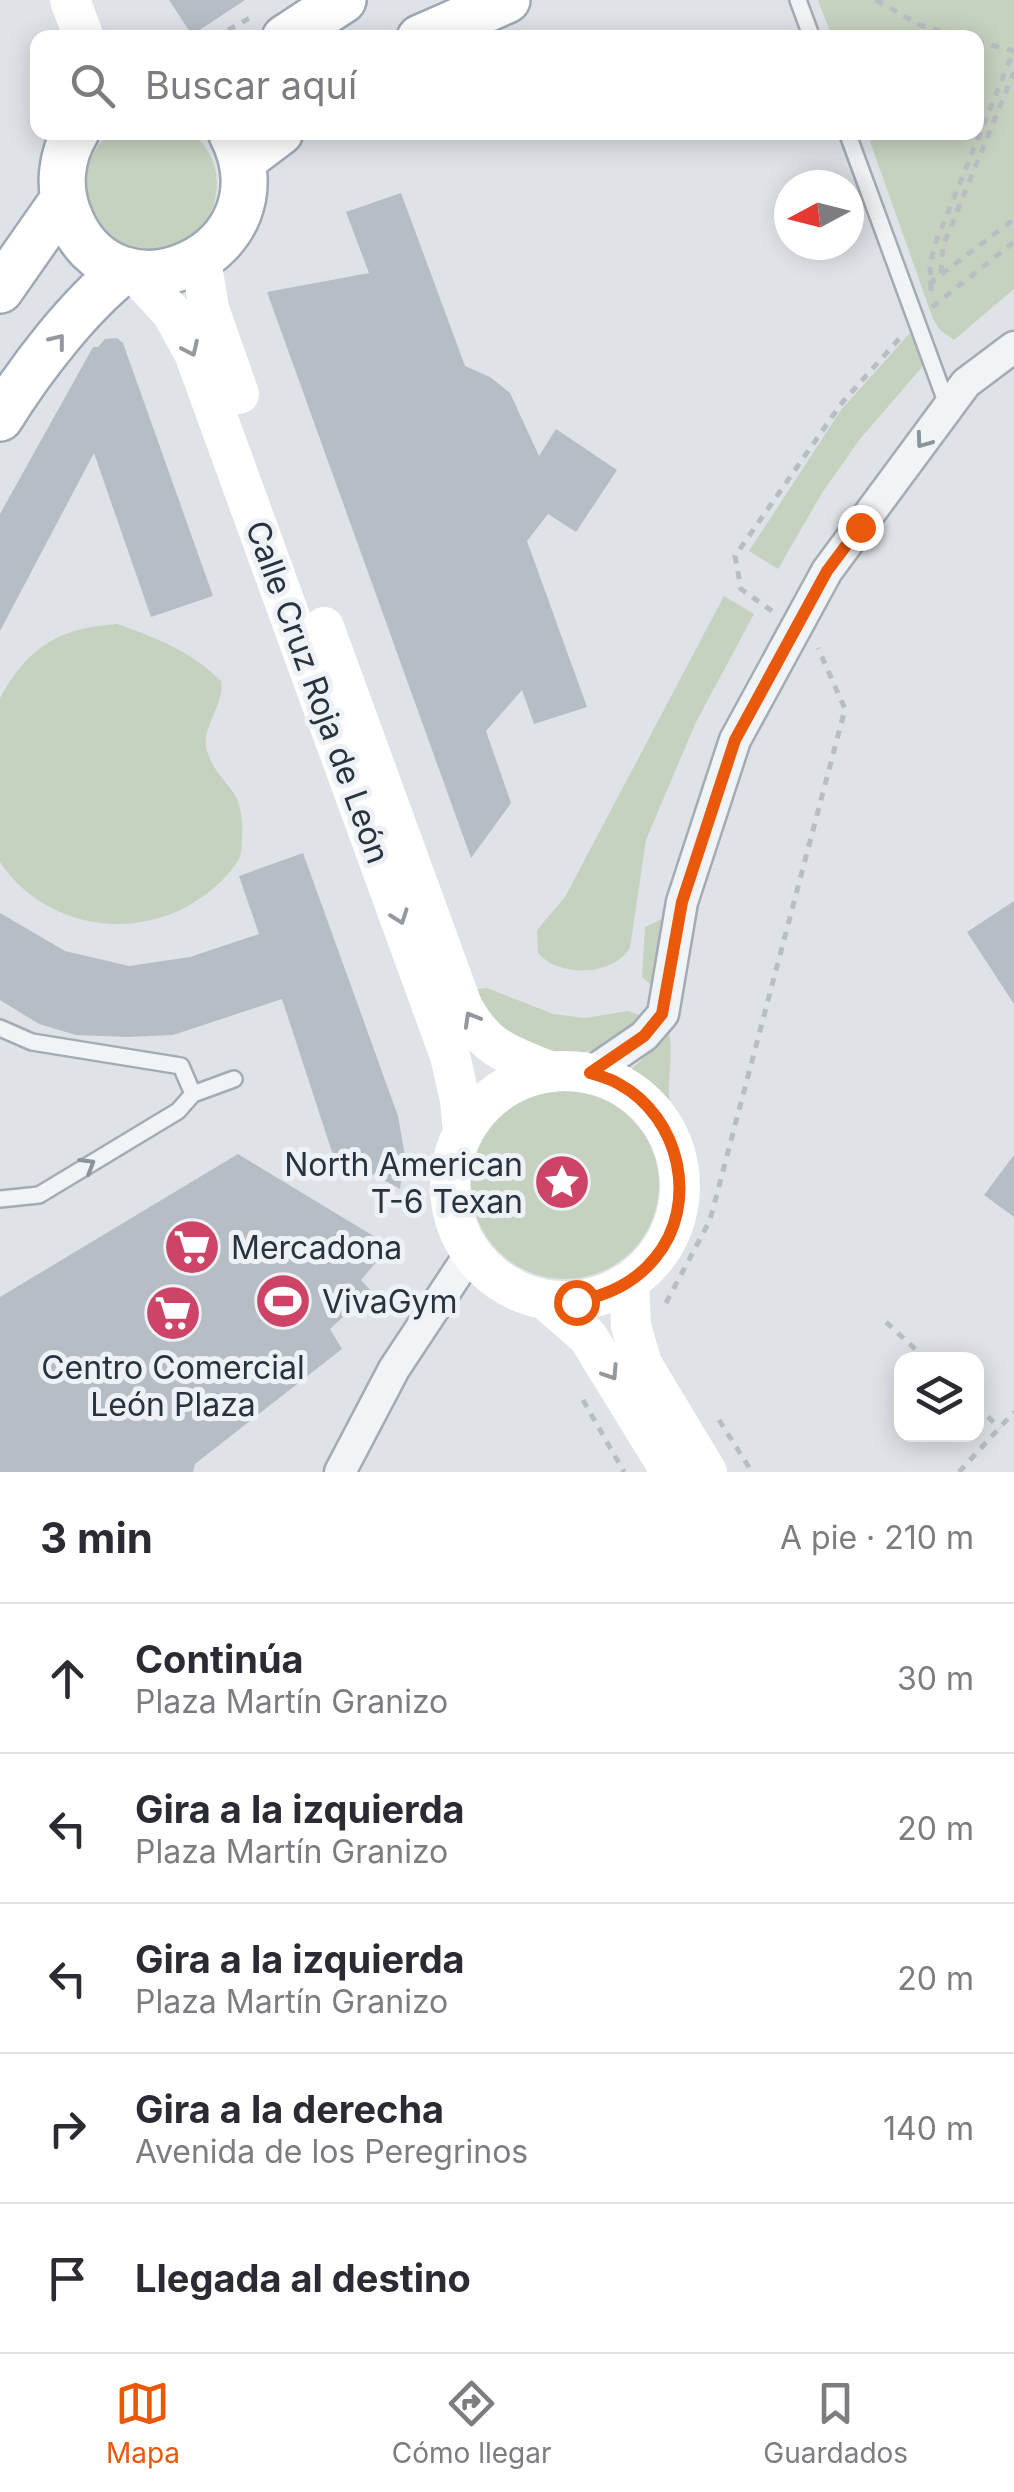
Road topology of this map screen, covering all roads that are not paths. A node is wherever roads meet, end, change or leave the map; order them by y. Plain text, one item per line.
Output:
1 (70, 0) edge
2 (96, 0) edge
3 (343, 0) edge
4 (507, 0) edge
5 (798, 0) edge
6 (275, 23) edge
7 (81, 30) edge
8 (106, 30) edge
9 (438, 30) edge
10 (809, 30) edge
11 (71, 140) edge
12 (850, 140) edge
13 (237, 146) edge
14 (63, 200) junction
15 (35, 240) junction
16 (201, 259) junction
17 (0, 271) edge
18 (129, 271) junction
19 (0, 290) edge
20 (1014, 347) edge
21 (948, 407) junction
22 (0, 418) edge
23 (0, 1028) edge
24 (549, 1071) junction
25 (590, 1073) junction
26 (234, 1079) dead end
27 (192, 1094) junction
28 (463, 1131) junction
29 (0, 1199) edge
30 (470, 1254) junction
31 (628, 1283) junction
32 (547, 1301) junction
33 (340, 1472) edge
34 (671, 1472) edge
35 (706, 1472) edge

1 - 7 main road
2 - 8 main road
3 - 6 main road
4 - 9 main road
5 - 10 lane
11 - 14 main road
12 - 21 lane
13 - 16 main road
14 - 15 main road
14 - 18 main road
15 - 17 street
15 - 19 main road
16 - 18 main road
24 -> 16 main road, Calle Cruz Roja de León
22 -> 18 main road
18 -> 28 main road, Calle Cruz Roja de León
20 - 21 street
21 -> 25 street
23 - 27 lane
24 - 25 main road
24 - 28 main road
25 - 31 main road
26 - 27 lane
29 -> 27 lane
28 - 30 main road
30 - 32 main road
30 - 33 street
31 - 32 main road
31 - 35 main road
32 -> 34 main road

